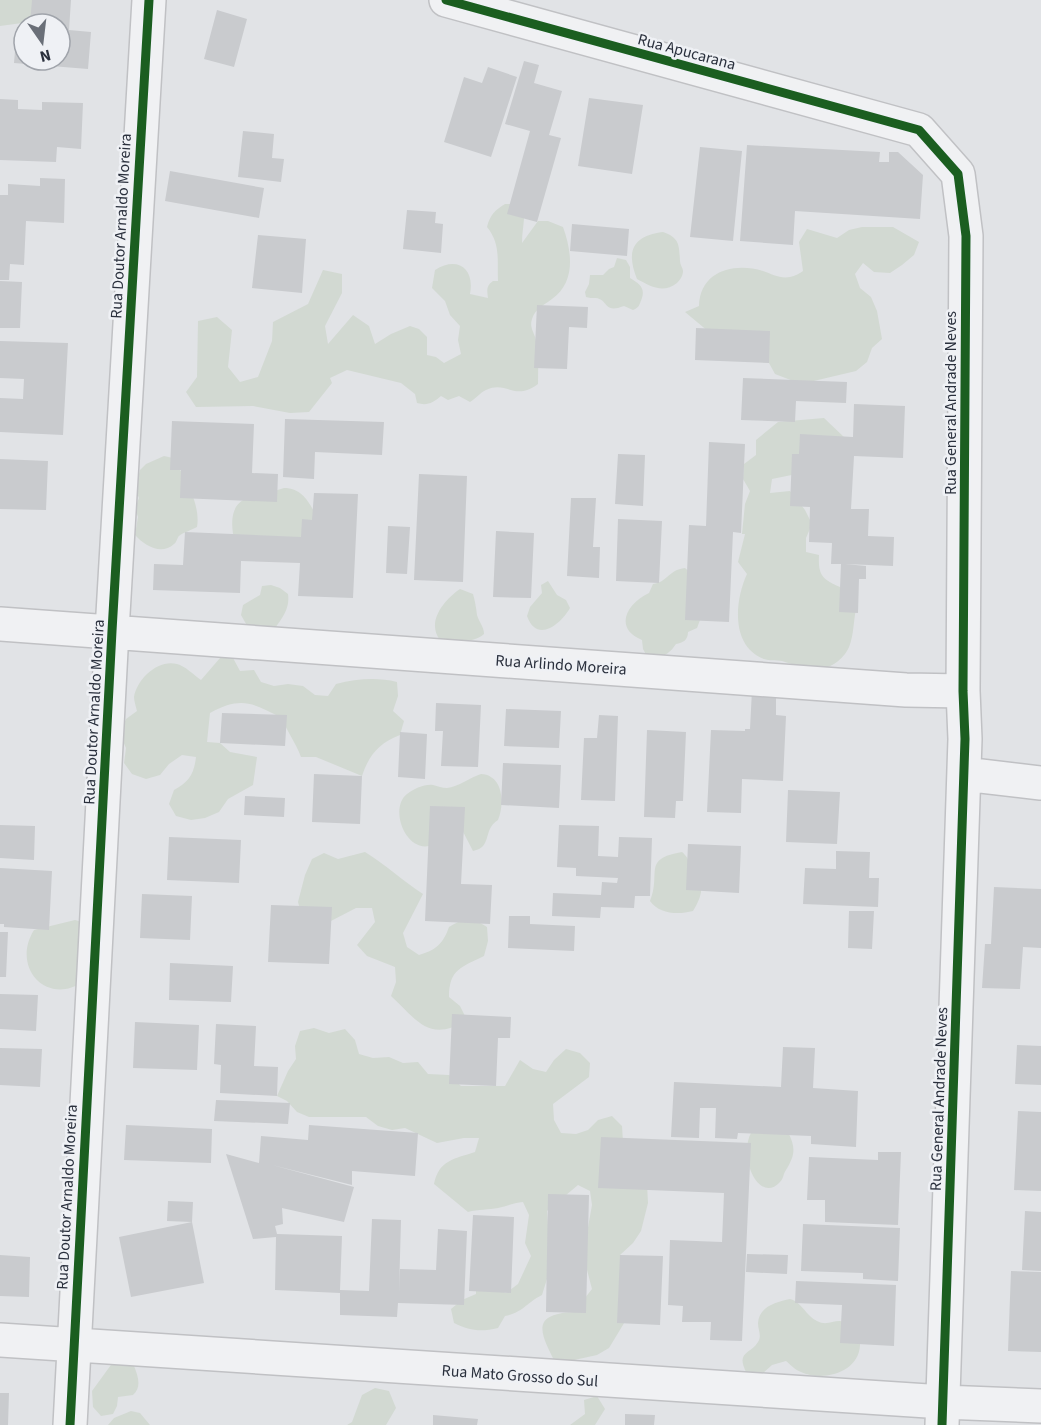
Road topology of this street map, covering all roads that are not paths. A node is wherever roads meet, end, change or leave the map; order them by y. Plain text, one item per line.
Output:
1 (149, 0) edge
2 (446, 0) edge
3 (919, 130) joint
4 (0, 624) edge
5 (112, 631) junction
6 (963, 691) junction
7 (964, 774) junction
8 (1041, 783) edge
9 (0, 1340) edge
10 (73, 1346) junction
11 (1041, 1406) edge
12 (942, 1414) edge
13 (70, 1425) edge

1 - 5 street, Rua Doutor Arnaldo Moreira
2 - 3 street, Rua Apucarana
3 - 6 street, Rua General Andrade Neves
4 - 5 street, Rua Arlindo Moreira
5 - 6 street, Rua Arlindo Moreira
5 - 10 street, Rua Doutor Arnaldo Moreira
6 - 7 street
7 - 8 street
7 - 12 street, Rua General Andrade Neves
9 - 10 street, Rua Mato Grosso do Sul
10 - 12 street, Rua Mato Grosso do Sul
10 - 13 street, Rua Doutor Arnaldo Moreira
11 - 12 street, Rua Mato Grosso do Sul

